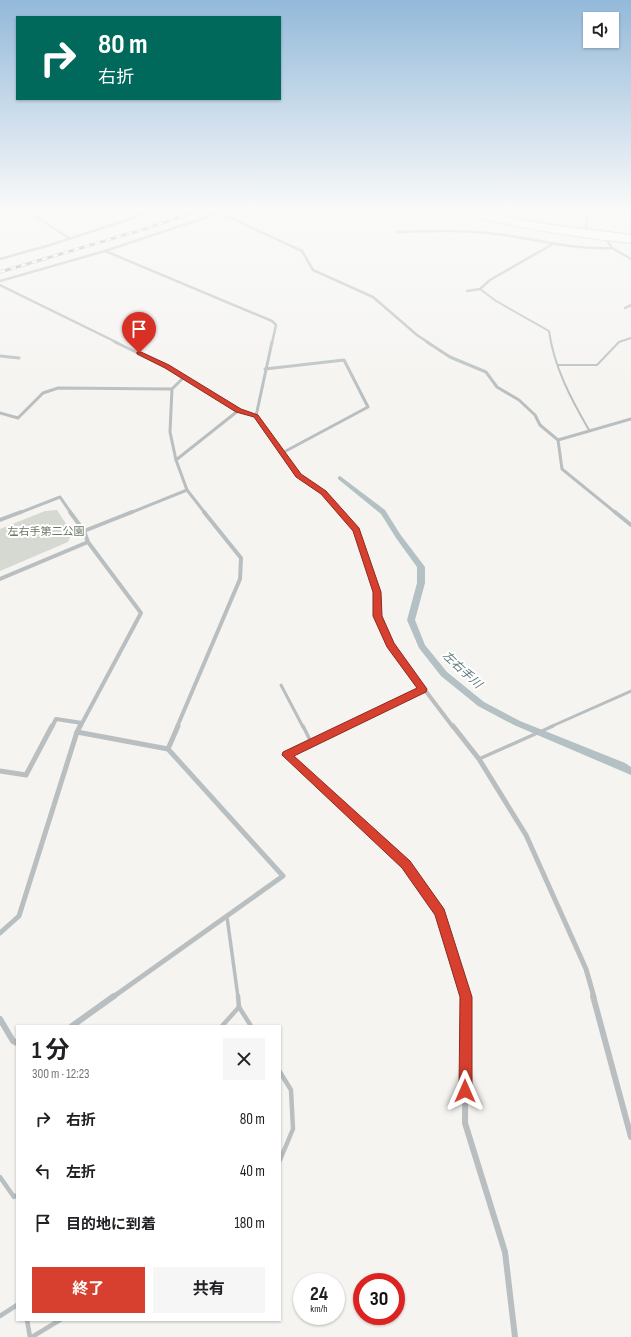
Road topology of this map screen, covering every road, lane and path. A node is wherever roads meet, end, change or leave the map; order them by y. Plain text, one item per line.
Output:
1 (41, 269) edge
2 (149, 269) edge
3 (313, 269) edge
4 (508, 269) edge
5 (0, 281) edge
6 (0, 285) edge
7 (480, 289) junction
8 (467, 291) dead end
9 (631, 305) edge
10 (625, 308) dead end
11 (631, 338) edge
12 (0, 356) edge
13 (19, 358) dead end
14 (558, 365) junction
15 (265, 369) junction
16 (184, 377) junction
17 (172, 389) junction
18 (239, 410) junction
19 (0, 413) edge
20 (256, 416) junction
21 (631, 419) edge
22 (589, 430) junction
23 (558, 440) junction
24 (282, 453) junction
25 (176, 460) junction
26 (187, 490) junction
27 (0, 520) edge
28 (631, 525) edge
29 (84, 531) junction
30 (88, 542) junction
31 (0, 579) edge
32 (281, 685) dead end
33 (423, 689) junction
34 (631, 691) edge
35 (82, 723) junction
36 (77, 732) junction
37 (311, 742) junction
38 (168, 749) junction
39 (479, 759) junction
40 (0, 771) edge
41 (227, 916) junction
42 (0, 933) edge
43 (239, 1007) junction
44 (0, 1019) edge
45 (73, 1025) edge
46 (223, 1025) edge
47 (251, 1025) edge
48 (16, 1042) edge
49 (281, 1074) edge
50 (631, 1137) edge
51 (281, 1158) edge
52 (0, 1177) edge
53 (16, 1196) edge
54 (16, 1306) edge
55 (0, 1316) edge
56 (27, 1321) edge
57 (58, 1321) edge
58 (31, 1337) edge
59 (515, 1337) edge

1 - 5 street
2 - 15 street
3 - 23 street
4 - 7 street
6 - 16 street
7 - 8 street
7 - 14 lane
9 - 10 street
11 - 14 lane
12 - 13 street
14 - 22 lane
15 - 20 street
15 - 24 street
16 - 17 street
16 - 18 street
17 - 19 street
17 - 25 street
18 - 20 street
18 - 25 street
20 - 24 street
21 - 22 street
22 - 23 street
23 - 28 street
24 - 33 street
25 - 26 street
26 - 29 street
26 - 38 street
27 - 29 street
29 - 30 street
30 - 31 street
30 - 35 street
32 - 37 lane
33 - 37 street
33 - 39 street
34 - 39 lane
35 - 36 street
35 - 40 street
36 - 38 street
36 - 42 street
37 - 59 street
38 - 41 street
39 - 50 street
41 - 43 lane
41 - 45 street
43 - 46 lane
43 - 47 lane
44 - 48 street
49 - 51 lane
52 - 53 lane
54 - 55 lane
56 - 58 lane
57 - 58 lane

